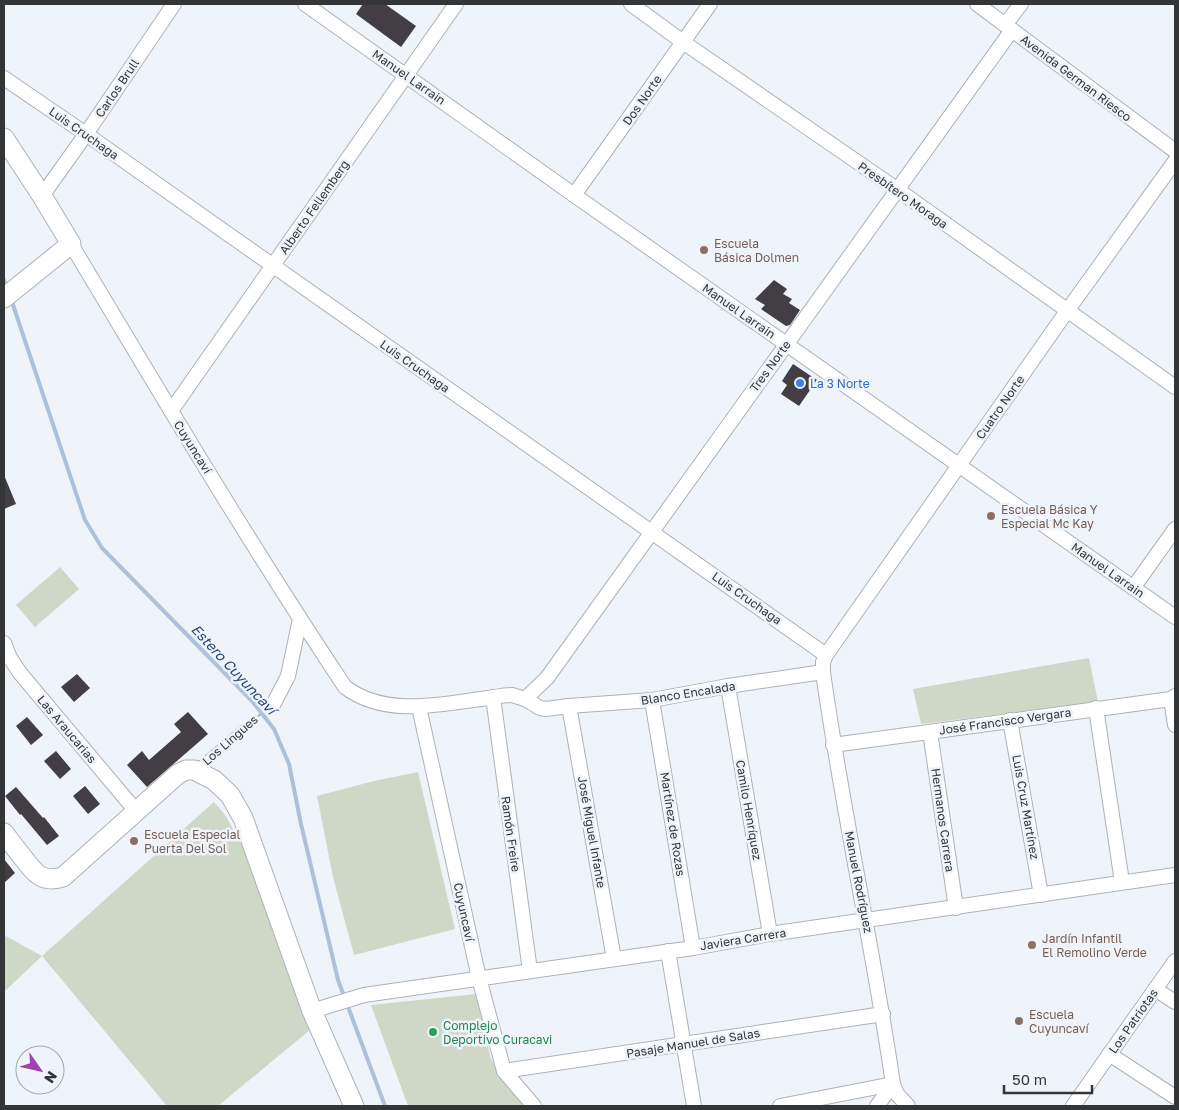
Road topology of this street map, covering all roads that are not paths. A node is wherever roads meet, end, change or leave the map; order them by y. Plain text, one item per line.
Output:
1 (174, 4) edge
2 (305, 4) edge
3 (456, 4) edge
4 (631, 4) edge
5 (710, 4) edge
6 (977, 4) edge
7 (1021, 4) edge
8 (1008, 28) junction
9 (683, 42) junction
10 (406, 75) junction
11 (4, 78) edge
12 (86, 134) junction
13 (4, 138) edge
14 (1175, 151) edge
15 (1175, 161) edge
16 (898, 190) junction
17 (574, 195) junction
18 (42, 196) junction
19 (71, 244) junction
20 (273, 266) junction
21 (4, 298) edge
22 (1067, 311) junction
23 (786, 344) junction
24 (1175, 387) edge
25 (171, 411) junction
26 (959, 466) junction
27 (1175, 529) edge
28 (651, 531) junction
29 (1133, 588) junction
30 (1175, 617) edge
31 (300, 619) junction
32 (4, 643) edge
33 (826, 654) junction
34 (7, 658) edge
35 (823, 672) junction
36 (728, 686) junction
37 (493, 697) junction
38 (1173, 697) edge
39 (525, 699) junction
40 (652, 700) junction
41 (274, 702) road end
42 (569, 706) junction
43 (419, 707) junction
44 (1096, 708) junction
45 (1010, 720) junction
46 (1175, 725) edge
47 (244, 728) road end
48 (930, 732) junction
49 (833, 745) junction
50 (194, 770) junction
51 (136, 811) junction
52 (4, 834) edge
53 (1175, 875) edge
54 (1122, 882) junction
55 (1041, 895) junction
56 (956, 908) junction
57 (866, 920) junction
58 (770, 934) junction
59 (693, 948) junction
60 (668, 951) junction
61 (614, 959) junction
62 (1175, 961) edge
63 (530, 971) junction
64 (479, 978) junction
65 (1155, 989) junction
66 (1175, 1002) edge
67 (312, 1011) junction
68 (883, 1014) junction
69 (683, 1044) junction
70 (1109, 1054) junction
71 (504, 1071) junction
72 (893, 1084) junction
73 (1175, 1097) edge
74 (354, 1106) edge
75 (534, 1106) edge
76 (694, 1106) edge
77 (780, 1106) edge
78 (877, 1106) edge
79 (908, 1106) edge
80 (1073, 1106) edge

1 - 12 street, Carlos Brull
2 - 10 street, Manuel Larrain
3 - 10 street, Alberto Fellemberg
4 - 9 street, Presbítero Moraga
5 - 9 street, Dos Norte
6 - 8 street, Avenida German Riesco
7 - 8 street, Tres Norte
8 - 14 street, Avenida German Riesco
8 - 16 street, Tres Norte
9 - 16 street, Presbítero Moraga
9 - 17 street, Dos Norte
10 - 17 street, Manuel Larrain
10 - 20 street, Alberto Fellemberg
11 - 12 street, Luis Cruchaga
12 - 18 street, Carlos Brull
12 - 20 street, Luis Cruchaga
13 - 18 street, Cuyuncaví
15 - 22 street, Cuatro Norte
16 - 22 street, Presbítero Moraga
16 - 23 street, Tres Norte
17 - 23 street, Manuel Larrain
18 - 19 street, Cuyuncaví
19 - 21 street
19 - 25 street, Cuyuncaví
20 - 25 street, Alberto Fellemberg
20 - 28 street, Luis Cruchaga
22 - 24 street, Presbítero Moraga
22 - 26 street, Cuatro Norte
23 - 26 street, Manuel Larrain
23 - 28 street, Tres Norte
25 - 31 street, Cuyuncaví
26 - 29 street, Manuel Larrain
26 - 33 street, Cuatro Norte
27 - 29 street
28 - 33 street, Luis Cruchaga
28 - 39 street, Tres Norte
29 - 30 street, Manuel Larrain
31 - 41 street
31 - 43 street, Cuyuncaví
32 - 34 street, Las Araucarias
33 - 35 street, Manuel Rodríguez
34 - 51 street, Las Araucarias
35 - 36 street, Blanco Encalada
35 - 49 street, Manuel Rodríguez
36 - 40 street, Blanco Encalada
36 - 58 street, Camilo Henríquez
37 - 39 street, Cuyuncaví
37 - 43 street, Cuyuncaví
37 - 63 street, Ramón Freire
38 - 44 street, José Francisco Vergara
38 - 46 street
39 - 42 street, Blanco Encalada
40 - 42 street, Blanco Encalada
40 - 59 street, Martínez de Rozas
42 - 61 street, José Miguel Infante
43 - 64 street, Cuyuncaví
44 - 45 street, José Francisco Vergara
44 - 54 street
45 - 48 street, José Francisco Vergara
45 - 55 street, Luis Cruz Martínez
47 - 50 lane, Los Lingues
48 - 49 street, José Francisco Vergara
48 - 56 street, Hermanos Carrera
49 - 57 street, Manuel Rodríguez
50 - 51 street, Los Lingues
50 - 67 street
51 - 52 street, Los Lingues
53 - 54 street, Javiera Carrera
54 - 55 street, Javiera Carrera
55 - 56 street, Javiera Carrera
56 - 57 street, Javiera Carrera
57 - 58 street, Javiera Carrera
57 - 68 street, Manuel Rodríguez
58 - 59 street, Javiera Carrera
59 - 60 street, Javiera Carrera
60 - 61 street, Javiera Carrera
60 - 69 street
61 - 63 street, Javiera Carrera
62 - 65 street, Los Patriotas
63 - 64 street, Javiera Carrera
64 - 67 street, Javiera Carrera
64 - 71 street, Cuyuncaví
65 - 66 street
65 - 70 street, Los Patriotas
67 - 74 street
68 - 69 street, Pasaje Manuel de Salas
68 - 72 street, Manuel Rodríguez
69 - 71 street, Pasaje Manuel de Salas
69 - 76 street
70 - 73 street
70 - 80 street, Los Patriotas
71 - 75 street, Cuyuncaví
72 - 77 street
72 - 78 street
72 - 79 street, Manuel Rodríguez

